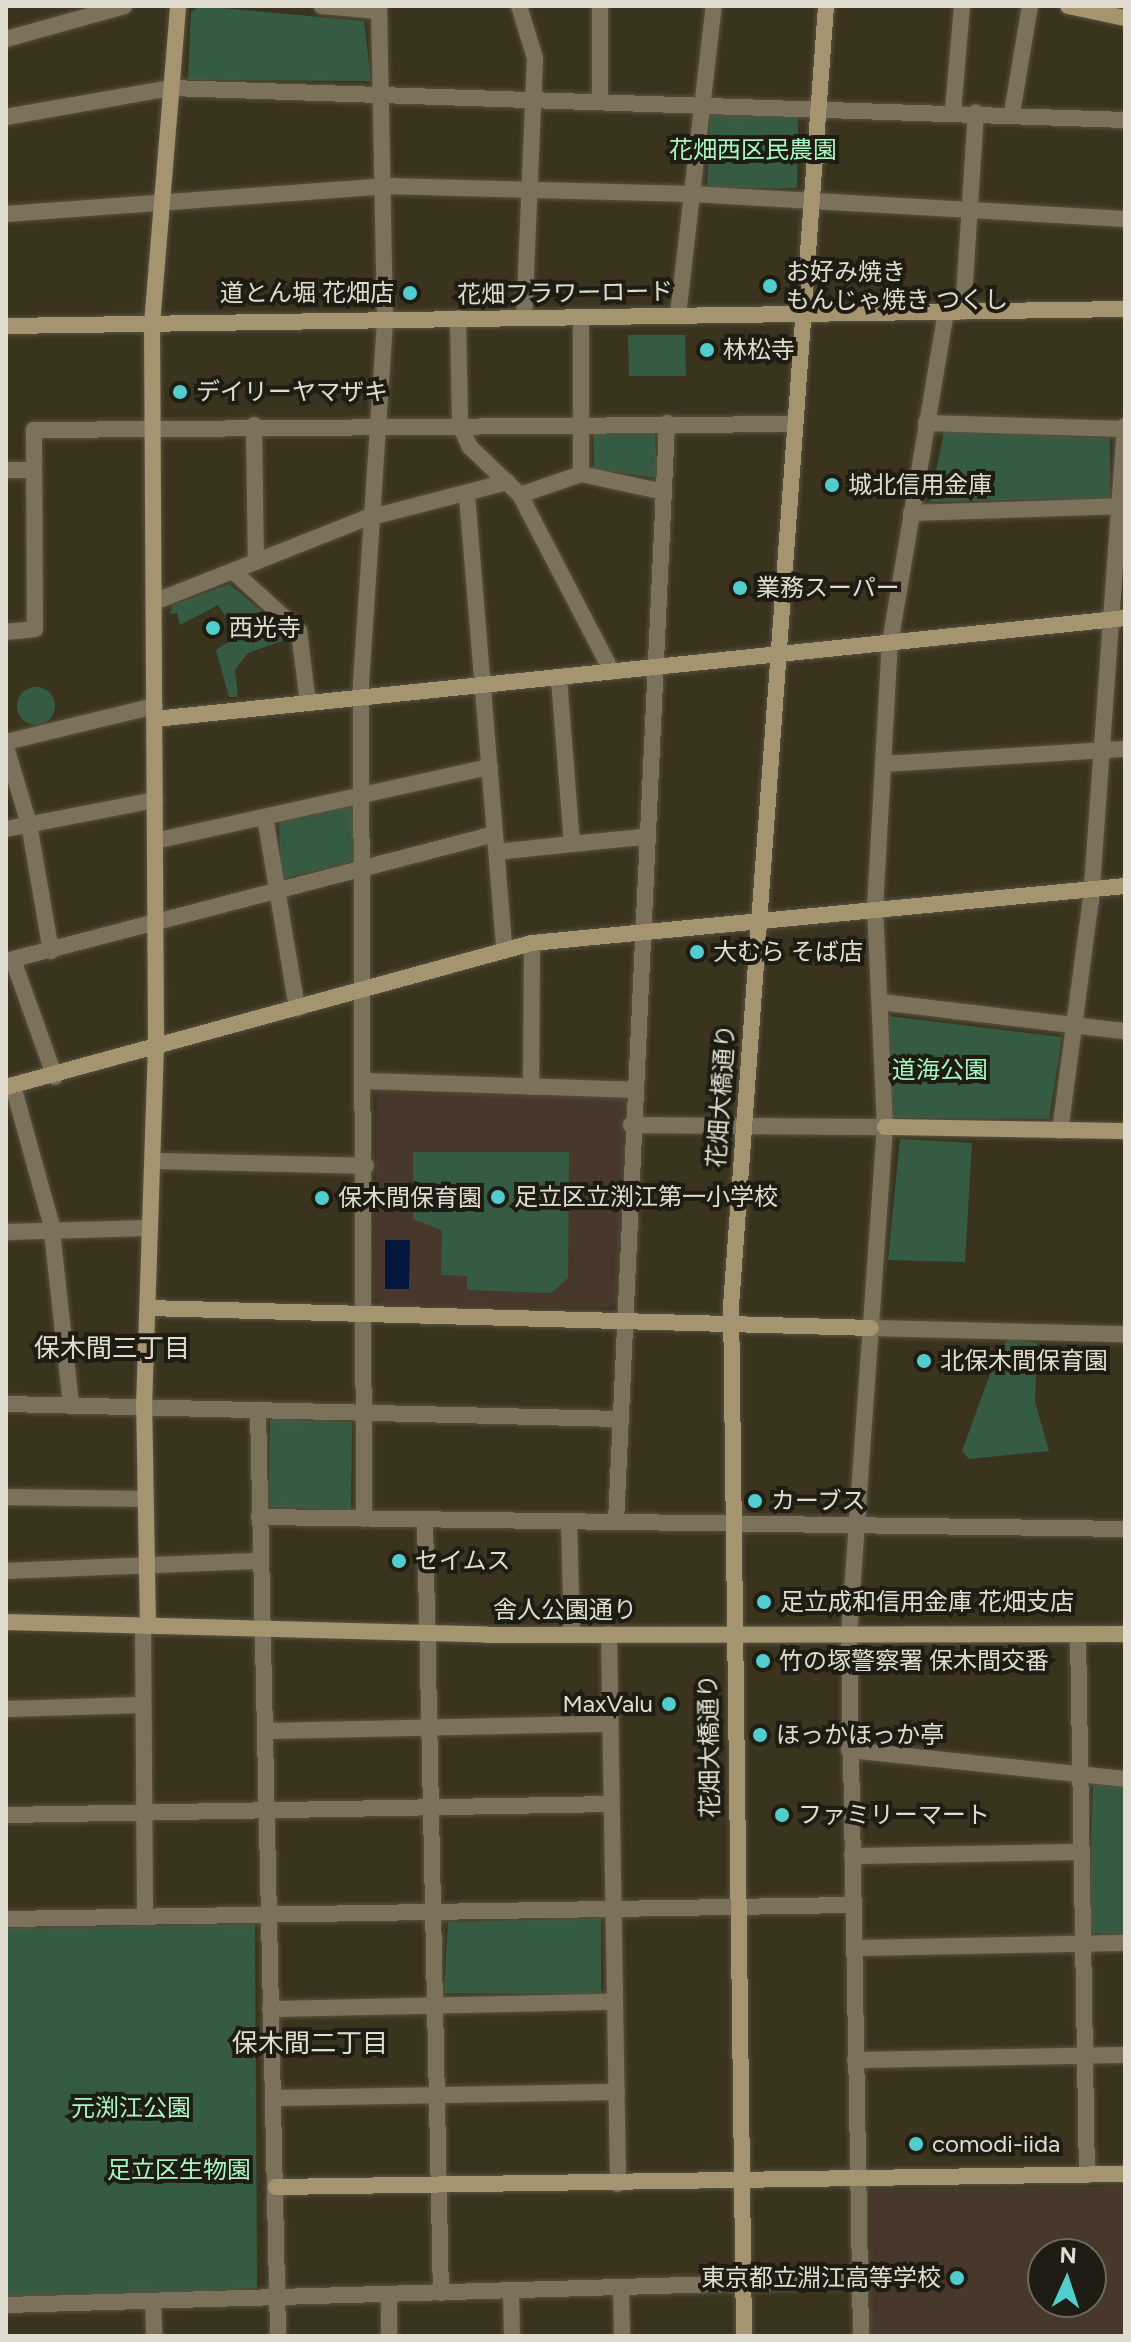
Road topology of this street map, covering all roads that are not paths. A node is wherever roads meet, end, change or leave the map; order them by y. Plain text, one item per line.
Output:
1 (125, 6) edge
2 (178, 6) edge
3 (322, 6) edge
4 (519, 6) edge
5 (600, 6) edge
6 (714, 6) edge
7 (826, 6) edge
8 (962, 6) edge
9 (1030, 6) edge
10 (1068, 6) edge
11 (379, 9) edge
12 (1125, 18) edge
13 (6, 39) edge
14 (171, 88) junction
15 (384, 93) junction
16 (533, 96) junction
17 (600, 97) junction
18 (703, 101) junction
19 (819, 105) junction
20 (953, 111) junction
21 (976, 112) junction
22 (1012, 113) junction
23 (6, 117) edge
24 (1125, 120) edge
25 (385, 186) junction
26 (530, 190) junction
27 (692, 194) junction
28 (812, 201) junction
29 (161, 203) junction
30 (970, 210) junction
31 (6, 214) edge
32 (1125, 219) edge
33 (1125, 309) edge
34 (954, 312) junction
35 (803, 313) junction
36 (678, 315) junction
37 (524, 317) junction
38 (581, 317) junction
39 (458, 318) junction
40 (385, 320) junction
41 (152, 324) junction
42 (6, 326) edge
43 (580, 423) junction
44 (667, 423) junction
45 (926, 423) junction
46 (380, 424) junction
47 (794, 424) junction
48 (254, 425) junction
49 (460, 425) junction
50 (152, 427) junction
51 (1125, 428) edge
52 (6, 470) edge
53 (34, 470) junction
54 (581, 474) junction
55 (507, 482) junction
56 (664, 492) junction
57 (467, 495) junction
58 (520, 495) junction
59 (1122, 506) edge
60 (911, 513) junction
61 (376, 515) junction
62 (256, 562) junction
63 (234, 572) junction
64 (154, 602) junction
65 (1117, 619) edge
66 (6, 632) edge
67 (890, 643) junction
68 (778, 655) junction
69 (653, 667) junction
70 (612, 672) junction
71 (559, 678) junction
72 (482, 686) junction
73 (363, 697) junction
74 (308, 703) junction
75 (155, 713) junction
76 (6, 745) edge
77 (1125, 749) edge
78 (1100, 750) junction
79 (884, 764) junction
80 (490, 767) junction
81 (365, 795) junction
82 (155, 800) junction
83 (265, 817) junction
84 (29, 824) junction
85 (6, 829) edge
86 (495, 834) junction
87 (643, 837) junction
88 (155, 841) junction
89 (572, 844) junction
90 (497, 852) junction
91 (364, 868) junction
92 (1125, 886) edge
93 (1091, 889) junction
94 (278, 892) junction
95 (875, 908) junction
96 (758, 917) junction
97 (156, 925) junction
98 (639, 928) junction
99 (532, 943) junction
100 (504, 949) junction
101 (51, 951) junction
102 (9, 961) edge
103 (364, 987) junction
104 (880, 1002) junction
105 (297, 1008) junction
106 (1074, 1026) junction
107 (1125, 1031) edge
108 (156, 1050) junction
109 (55, 1077) junction
110 (366, 1081) junction
111 (9, 1087) edge
112 (531, 1087) junction
113 (632, 1090) junction
114 (631, 1125) junction
115 (743, 1125) junction
116 (885, 1127) junction
117 (1060, 1131) junction
118 (1125, 1131) edge
119 (153, 1161) junction
120 (366, 1166) junction
121 (150, 1228) junction
122 (50, 1230) junction
123 (6, 1232) edge
124 (148, 1308) junction
125 (366, 1314) junction
126 (624, 1321) junction
127 (730, 1323) junction
128 (871, 1328) junction
129 (1125, 1334) edge
130 (6, 1404) edge
131 (71, 1405) junction
132 (144, 1407) junction
133 (258, 1410) junction
134 (366, 1412) junction
135 (618, 1419) junction
136 (6, 1497) edge
137 (145, 1499) junction
138 (259, 1517) junction
139 (364, 1519) junction
140 (425, 1519) junction
141 (569, 1521) junction
142 (616, 1522) junction
143 (728, 1524) junction
144 (857, 1524) junction
145 (1125, 1529) edge
146 (260, 1561) junction
147 (148, 1566) junction
148 (6, 1571) edge
149 (6, 1622) edge
150 (145, 1626) junction
151 (262, 1630) junction
152 (427, 1634) junction
153 (572, 1634) junction
154 (609, 1634) junction
155 (731, 1634) junction
156 (1078, 1634) junction
157 (1125, 1634) edge
158 (849, 1635) junction
159 (143, 1705) junction
160 (6, 1709) edge
161 (610, 1724) junction
162 (429, 1727) junction
163 (265, 1731) junction
164 (849, 1750) junction
165 (1080, 1774) junction
166 (1125, 1779) edge
167 (610, 1804) junction
168 (431, 1806) junction
169 (267, 1810) junction
170 (146, 1812) junction
171 (6, 1815) edge
172 (1081, 1852) junction
173 (852, 1856) junction
174 (853, 1905) junction
175 (736, 1907) junction
176 (613, 1909) junction
177 (435, 1913) junction
178 (268, 1914) junction
179 (145, 1915) junction
180 (6, 1919) edge
181 (1125, 1943) edge
182 (1083, 1944) junction
183 (854, 1948) junction
184 (615, 2002) junction
185 (436, 2004) junction
186 (270, 2009) junction
187 (1125, 2055) edge
188 (1084, 2056) junction
189 (855, 2060) junction
190 (617, 2092) junction
191 (438, 2095) junction
192 (273, 2098) junction
193 (1125, 2174) edge
194 (1087, 2175) junction
195 (858, 2179) junction
196 (742, 2181) junction
197 (618, 2184) junction
198 (440, 2186) junction
199 (276, 2187) junction
200 (860, 2280) junction
201 (744, 2284) junction
202 (621, 2287) junction
203 (511, 2290) junction
204 (441, 2293) junction
205 (389, 2294) junction
206 (277, 2298) junction
207 (153, 2301) junction
208 (6, 2305) edge
209 (154, 2336) edge
210 (278, 2336) edge
211 (389, 2336) edge
212 (512, 2336) edge
213 (622, 2336) edge
214 (744, 2336) edge
215 (861, 2336) edge

1 - 13 street
2 - 14 street
3 - 11 street
4 - 16 street
5 - 17 street
6 - 18 street
7 - 19 street, 花畑大橋通り
8 - 20 street
9 - 22 street
10 - 12 street
11 - 15 street
14 - 15 street
14 - 23 street
14 - 29 street
15 - 16 street
15 - 25 street
16 - 17 street
16 - 26 street
17 - 18 street
18 - 19 street
18 - 27 street
19 - 20 street
19 - 28 street, 花畑大橋通り
20 - 21 street
21 - 22 street
21 - 30 street
22 - 24 street
25 - 26 street
25 - 29 street
25 - 40 street
26 - 27 street
26 - 37 street
27 - 28 street
27 - 36 street
28 - 30 street
28 - 35 street, 花畑大橋通り
29 - 31 street
29 - 41 street
30 - 32 street
30 - 34 street
33 - 34 street, 花畑フラワーロード
34 - 35 street, 花畑フラワーロード
34 - 45 street
35 - 36 street, 花畑フラワーロード
35 - 47 street, 花畑大橋通り
36 - 38 street, 花畑フラワーロード
37 - 38 street, 花畑フラワーロード
37 - 39 street, 花畑フラワーロード
38 - 43 street
39 - 40 street, 花畑フラワーロード
39 - 49 street
40 - 41 street, 花畑フラワーロード
40 - 46 street
41 - 42 street, 花畑フラワーロード
41 - 50 street
43 - 44 street
43 - 49 street
43 - 54 street
44 - 47 street
44 - 56 street
45 - 51 street
45 - 60 street
46 - 48 street
46 - 49 street
46 - 61 street
47 - 68 street, 花畑大橋通り
48 - 50 street
48 - 62 street
49 - 55 street
50 - 53 street
50 - 64 street
51 - 59 street
52 - 53 street
53 - 66 street
54 - 56 street
54 - 58 street
55 - 57 street
55 - 58 street
56 - 69 street
57 - 61 street
57 - 72 street
58 - 70 street
59 - 60 street
59 - 65 street
60 - 67 street
61 - 62 street
61 - 73 street
62 - 63 street
63 - 64 street
63 - 74 street
64 - 75 street
65 - 67 street
65 - 78 street
67 - 68 street
67 - 79 street
68 - 69 street
68 - 96 street, 花畑大橋通り
69 - 70 street
69 - 87 street
70 - 71 street
71 - 72 street
71 - 89 street
72 - 73 street
72 - 80 street
73 - 74 street
73 - 81 street
74 - 75 street
75 - 76 street
75 - 82 street
76 - 84 street
77 - 78 street
78 - 79 street
78 - 93 street
79 - 95 street
80 - 81 street
80 - 86 street
81 - 83 street
81 - 91 street
82 - 84 street
82 - 88 street
83 - 88 street
83 - 94 street
84 - 85 street
84 - 101 street
86 - 90 street
86 - 91 street
87 - 89 street
87 - 98 street
88 - 97 street
89 - 90 street
90 - 100 street
91 - 94 street
91 - 103 street
92 - 93 street
93 - 95 street
93 - 106 street
94 - 97 street
94 - 105 street
95 - 96 street
95 - 104 street
96 - 98 street
96 - 115 street, 花畑大橋通り
97 - 101 street
97 - 108 street
98 - 99 street
98 - 113 street
99 - 100 street
99 - 112 street
100 - 103 street
101 - 102 street
102 - 109 street
103 - 105 street
103 - 110 street
104 - 106 street
104 - 116 street
105 - 108 street
106 - 107 street
106 - 117 street
108 - 109 street
108 - 119 street
109 - 111 street
110 - 112 street
110 - 120 street
111 - 122 street
112 - 113 street
113 - 114 street
114 - 115 street
114 - 126 street
115 - 116 street
115 - 127 street, 花畑大橋通り
116 - 117 street
116 - 128 street
117 - 118 street
119 - 120 street
119 - 121 street
120 - 125 street
121 - 122 street
121 - 124 street
122 - 123 street
122 - 131 street
124 - 125 street
124 - 132 street
125 - 126 street
125 - 134 street
126 - 127 street
126 - 135 street
127 - 128 street
127 - 143 street, 花畑大橋通り
128 - 129 street
128 - 144 street
130 - 131 street
131 - 132 street
132 - 133 street
132 - 137 street
133 - 134 street
133 - 138 street
134 - 135 street
134 - 139 street
135 - 142 street
136 - 137 street
137 - 147 street
138 - 139 street
138 - 146 street
139 - 140 street
140 - 141 street
140 - 152 street
141 - 142 street
141 - 153 street
142 - 143 street
143 - 144 street
143 - 155 street, 花畑大橋通り
144 - 145 street
144 - 158 street
146 - 147 street
146 - 151 street
147 - 148 street
147 - 150 street
149 - 150 street, 舎人公園通り
150 - 151 street, 舎人公園通り
150 - 159 street
151 - 152 street, 舎人公園通り
151 - 163 street
152 - 153 street, 舎人公園通り
152 - 162 street
153 - 154 street, 舎人公園通り
154 - 155 street, 舎人公園通り
154 - 161 street
155 - 158 street, 舎人公園通り
155 - 175 street, 花畑大橋通り
156 - 157 street, 舎人公園通り
156 - 158 street, 舎人公園通り
156 - 165 street
158 - 164 street
159 - 160 street
159 - 170 street
161 - 162 street
161 - 167 street
162 - 163 street
162 - 168 street
163 - 169 street
164 - 165 street
164 - 173 street
165 - 166 street
165 - 172 street
167 - 168 street
167 - 176 street
168 - 169 street
168 - 177 street
169 - 170 street
169 - 178 street
170 - 171 street
170 - 179 street
172 - 173 street
172 - 182 street
173 - 174 street
174 - 175 street
174 - 183 street
175 - 176 street
175 - 196 street, 花畑大橋通り
176 - 177 street
176 - 184 street
177 - 178 street
177 - 185 street
178 - 179 street
178 - 186 street
179 - 180 street
181 - 182 street
182 - 183 street
182 - 188 street
183 - 189 street
184 - 185 street
184 - 190 street
185 - 186 street
185 - 191 street
186 - 192 street
187 - 188 street
188 - 189 street
188 - 194 street
189 - 195 street
190 - 191 street
190 - 197 street
191 - 192 street
191 - 198 street
192 - 199 street
193 - 194 street
194 - 195 street
195 - 196 street
195 - 200 street
196 - 197 street
196 - 201 street, 花畑大橋通り
197 - 198 street
198 - 199 street
198 - 204 street
199 - 206 street
200 - 201 street
200 - 215 street
201 - 202 street
201 - 214 street, 花畑大橋通り
202 - 203 street
202 - 213 street
203 - 204 street
203 - 212 street
204 - 205 street
205 - 206 street
205 - 211 street
206 - 207 street
206 - 210 street
207 - 208 street
207 - 209 street

